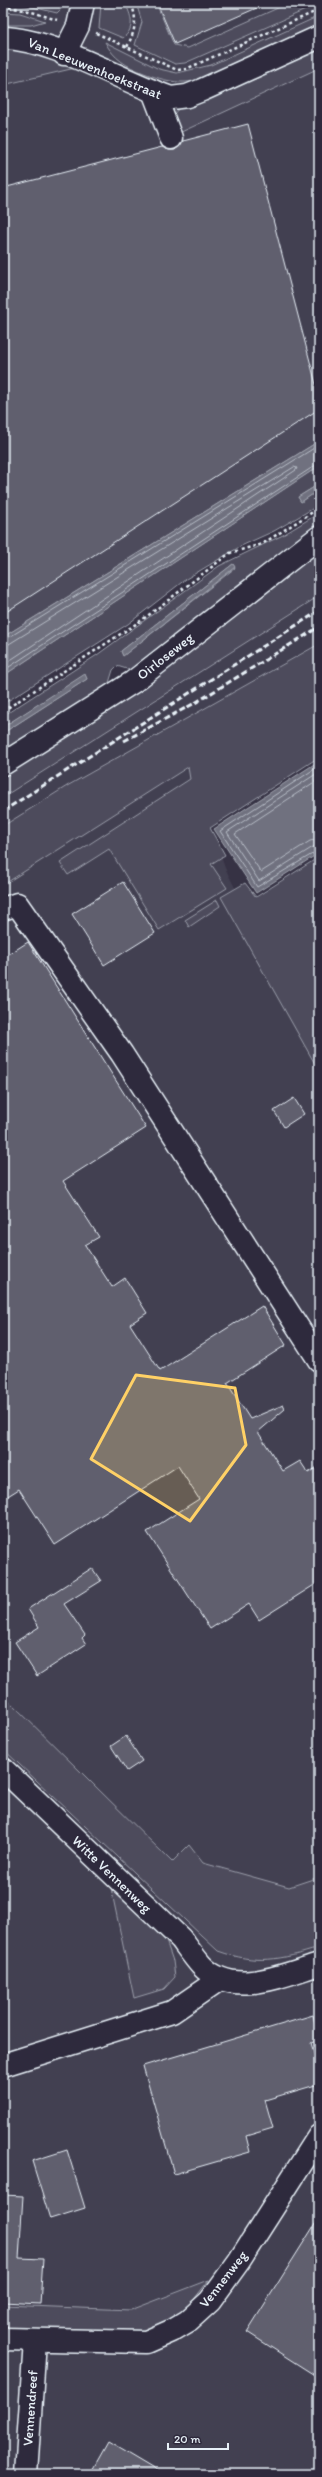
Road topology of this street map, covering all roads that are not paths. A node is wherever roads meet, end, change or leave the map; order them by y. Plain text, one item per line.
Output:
1 (83, 3) edge
2 (319, 37) edge
3 (3, 38) edge
4 (64, 54) junction
5 (153, 91) junction
6 (171, 138) dead end
7 (319, 537) edge
8 (3, 764) edge
9 (3, 909) edge
10 (319, 1360) edge
11 (3, 1769) edge
12 (319, 1964) edge
13 (220, 1979) junction
14 (3, 2065) edge
15 (319, 2136) edge
16 (3, 2339) edge
17 (35, 2341) junction
18 (26, 2474) edge

1 - 4 street
2 - 5 street, Van Leeuwenhoekstraat
3 - 4 street, Van Leeuwenhoekstraat
4 - 5 street, Van Leeuwenhoekstraat
5 - 6 street
7 - 8 street, Oirloseweg
9 - 10 street
11 - 13 street, Witte Vennenweg
12 - 13 street, Witte Vennenweg
13 - 14 street
15 - 17 street, Vennenweg
16 - 17 street, Vennenweg
17 - 18 street, Vennendreef

